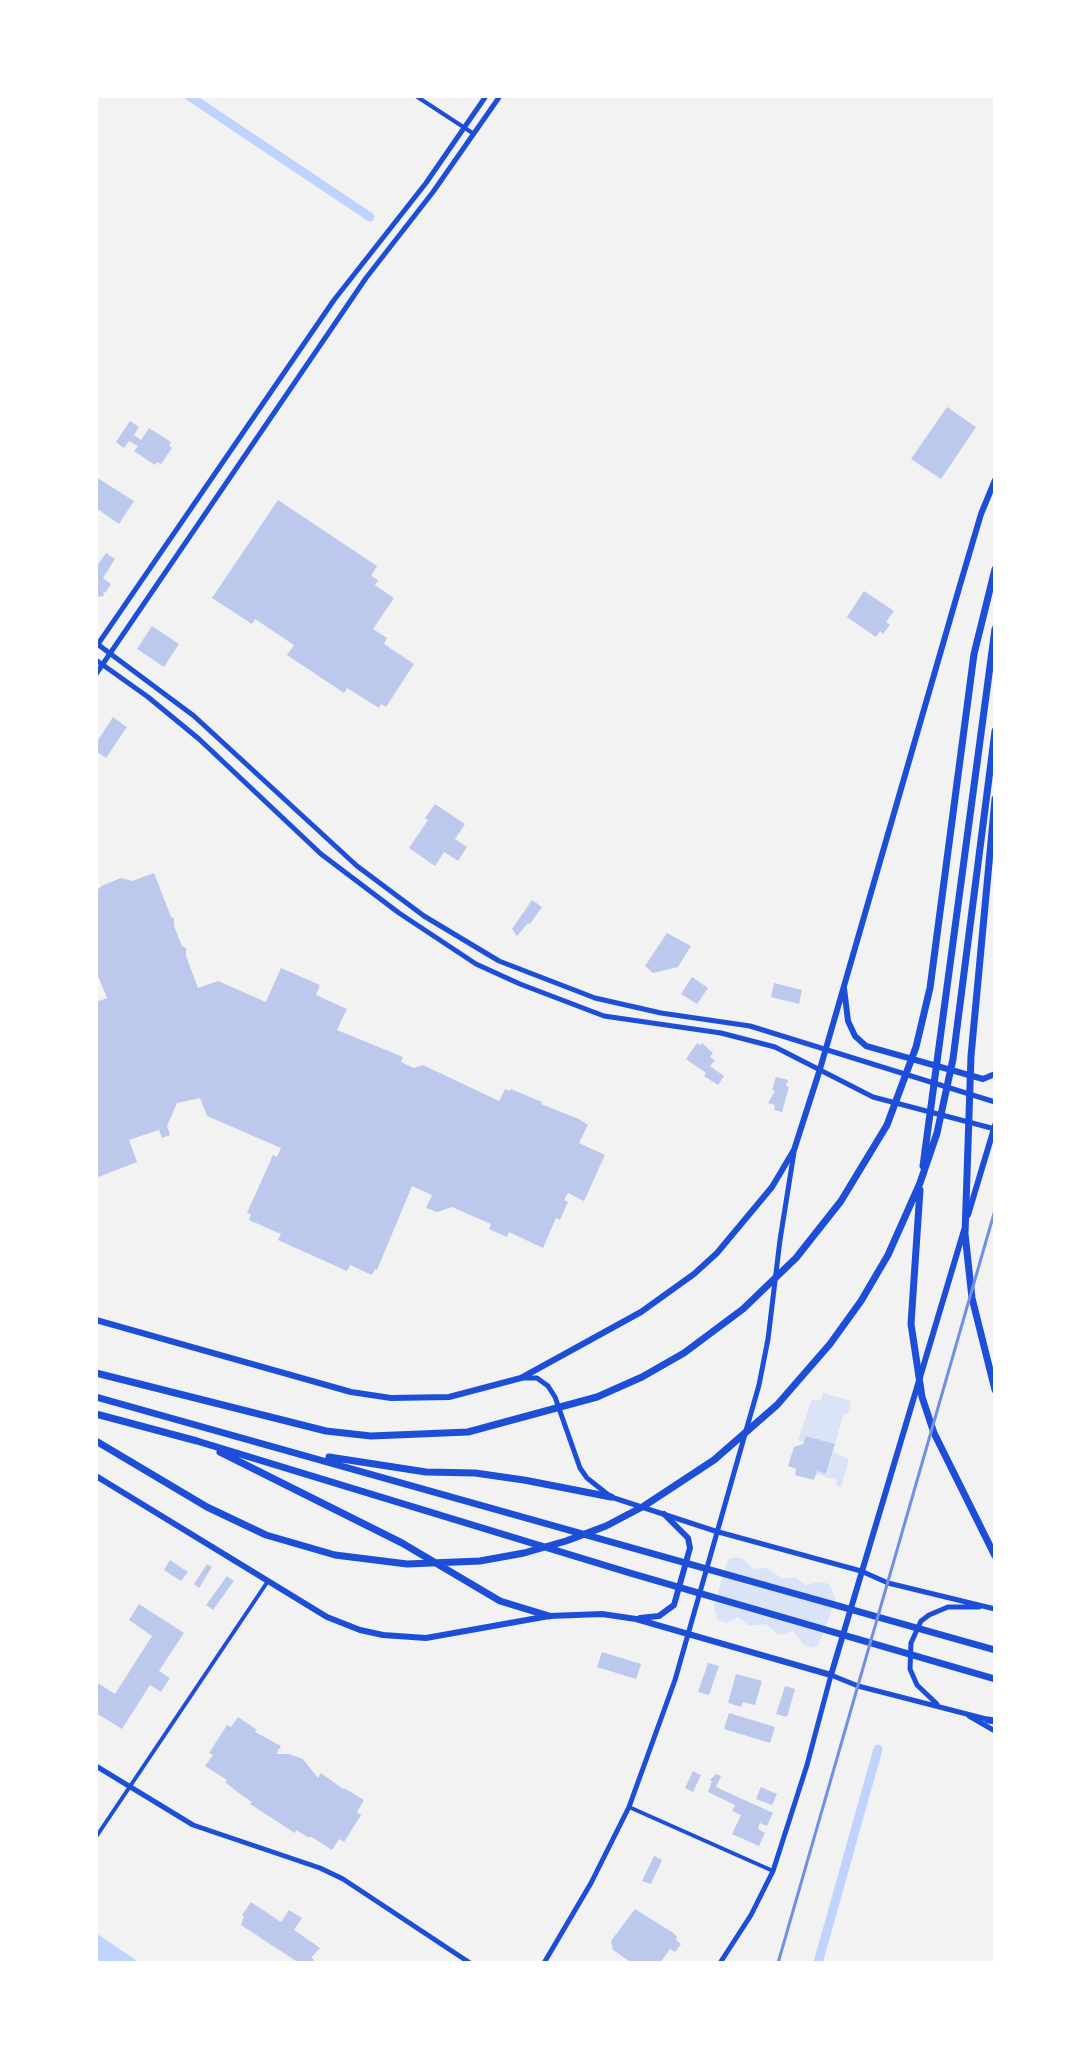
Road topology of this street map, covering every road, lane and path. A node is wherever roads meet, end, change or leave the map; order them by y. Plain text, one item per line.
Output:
1 (416, 96) edge
2 (486, 96) edge
3 (500, 96) edge
4 (465, 128) junction
5 (474, 134) junction
6 (995, 480) edge
7 (995, 569) edge
8 (995, 629) edge
9 (96, 645) edge
10 (110, 653) junction
11 (96, 660) edge
12 (103, 664) junction
13 (96, 674) edge
14 (995, 731) edge
15 (995, 799) edge
16 (844, 984) junction
17 (826, 1049) junction
18 (820, 1069) junction
19 (995, 1074) edge
20 (995, 1102) edge
21 (995, 1127) edge
22 (794, 1150) junction
23 (96, 1320) edge
24 (96, 1373) edge
25 (521, 1378) junction
26 (995, 1390) edge
27 (96, 1397) edge
28 (96, 1414) edge
29 (96, 1441) edge
30 (197, 1441) junction
31 (294, 1451) junction
32 (96, 1476) edge
33 (611, 1497) junction
34 (664, 1514) junction
35 (715, 1531) junction
36 (995, 1556) edge
37 (861, 1571) junction
38 (268, 1581) junction
39 (992, 1608) edge
40 (549, 1616) junction
41 (636, 1619) junction
42 (688, 1634) junction
43 (995, 1650) edge
44 (831, 1675) junction
45 (995, 1679) edge
46 (940, 1707) junction
47 (968, 1715) junction
48 (993, 1721) edge
49 (995, 1731) edge
50 (96, 1766) edge
51 (129, 1788) junction
52 (629, 1807) junction
53 (96, 1837) edge
54 (773, 1871) junction
55 (470, 1963) edge
56 (544, 1963) edge
57 (720, 1963) edge

1 - 4 street
2 - 4 main road
3 - 5 main road
4 - 5 street
4 - 9 main road
5 - 10 main road
6 - 16 main road
7 - 24 highway
8 - 36 highway
9 - 10 main road
10 - 12 main road
10 - 17 main road
11 - 12 main road
12 - 13 main road
12 - 18 main road
14 - 29 highway
15 - 26 highway
16 - 17 main road
16 - 19 main road
17 - 18 main road
17 - 20 main road
18 - 21 main road
18 - 22 main road
21 - 37 main road
22 - 25 main road
22 - 35 main road
23 - 25 main road
25 - 33 main road
27 - 31 highway
28 - 30 highway
30 - 40 highway
30 - 45 highway
31 - 33 highway
31 - 43 highway
32 - 38 main road
33 - 34 main road
34 - 35 main road
34 - 41 main road
35 - 37 main road
35 - 42 main road
37 - 39 main road
37 - 44 main road
38 - 40 main road
38 - 51 street
39 - 46 main road
40 - 41 main road
41 - 42 main road
42 - 44 main road
42 - 52 main road
44 - 46 main road
44 - 54 main road
46 - 47 main road
47 - 48 main road
47 - 49 main road
50 - 51 main road
51 - 53 street
51 - 55 main road
52 - 54 street
52 - 56 main road
54 - 57 main road

